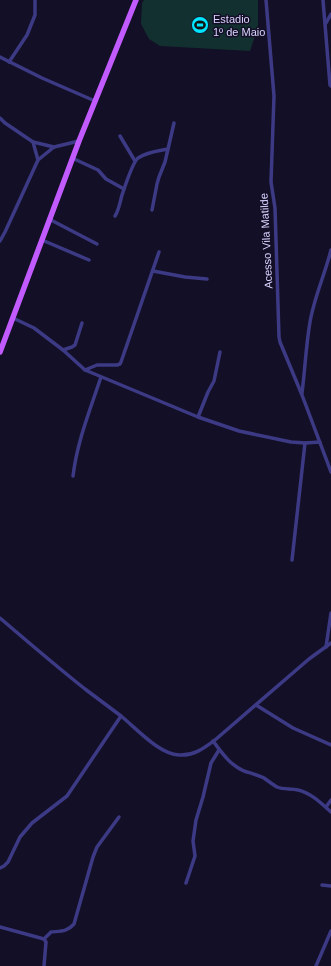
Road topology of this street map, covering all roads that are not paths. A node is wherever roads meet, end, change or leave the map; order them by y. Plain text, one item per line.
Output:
1 (35, 0) edge
2 (136, 0) edge
3 (266, 0) edge
4 (323, 0) edge
5 (331, 14) edge
6 (326, 23) junction
7 (0, 57) edge
8 (9, 62) junction
9 (331, 86) edge
10 (95, 101) junction
11 (0, 118) edge
12 (174, 123) dead end
13 (120, 136) dead end
14 (79, 141) junction
15 (33, 142) junction
16 (54, 147) junction
17 (168, 149) junction
18 (72, 158) junction
19 (38, 160) junction
20 (135, 161) junction
21 (124, 189) junction
22 (152, 210) dead end
23 (115, 216) dead end
24 (49, 219) junction
25 (0, 230) edge
26 (5, 232) junction
27 (42, 240) junction
28 (0, 241) edge
29 (97, 244) dead end
30 (331, 250) edge
31 (159, 252) dead end
32 (89, 260) dead end
33 (153, 271) junction
34 (207, 279) dead end
35 (13, 318) junction
36 (82, 323) dead end
37 (63, 350) junction
38 (0, 352) edge
39 (220, 352) dead end
40 (85, 370) junction
41 (101, 377) junction
42 (302, 395) junction
43 (198, 417) junction
44 (320, 442) junction
45 (304, 443) junction
46 (331, 472) edge
47 (73, 476) dead end
48 (292, 560) dead end
49 (331, 613) edge
50 (0, 618) edge
51 (331, 643) edge
52 (326, 647) junction
53 (256, 705) junction
54 (121, 716) junction
55 (213, 741) junction
56 (331, 745) edge
57 (219, 750) junction
58 (331, 800) edge
59 (326, 807) junction
60 (331, 812) edge
61 (119, 817) dead end
62 (0, 868) edge
63 (186, 884) dead end
64 (322, 885) dead end
65 (331, 886) edge
66 (0, 927) edge
67 (331, 931) edge
68 (44, 939) junction
69 (44, 966) edge
70 (316, 966) edge

1 - 8 street
2 - 10 main road
3 - 42 street, Acesso Vila Matilde
4 - 6 street
5 - 6 street
6 - 9 street
7 - 8 street
8 - 10 street
10 - 14 main road
11 - 15 street
12 - 17 street
13 - 20 street
14 - 16 street
14 - 18 main road
15 - 16 street
15 - 19 street
16 - 19 street
17 - 20 street
17 - 22 street
18 - 21 street
18 - 24 main road
19 - 26 street
20 - 21 street
21 - 23 street
24 - 27 main road
24 - 29 street
25 - 26 street
26 - 28 street
27 - 32 street
27 - 35 main road
30 - 42 street
31 - 33 street
33 - 34 street
33 - 40 street
35 - 37 street
35 - 38 main road
36 - 37 street
37 - 40 street
39 - 43 street
40 - 41 street
41 - 43 street
41 - 47 street
42 - 44 street, Acesso Vila Matilde
43 - 45 street
44 - 45 street
44 - 46 street, Acesso Vila Matilde
45 - 48 street
49 - 52 street
50 - 54 street
51 - 52 street
52 - 53 street
53 - 55 street
53 - 56 street
54 - 55 street
54 - 62 street
55 - 57 street
57 - 59 street
57 - 63 street
58 - 59 street
59 - 60 street
61 - 68 street
64 - 65 street
66 - 68 street
67 - 70 street
68 - 69 street

